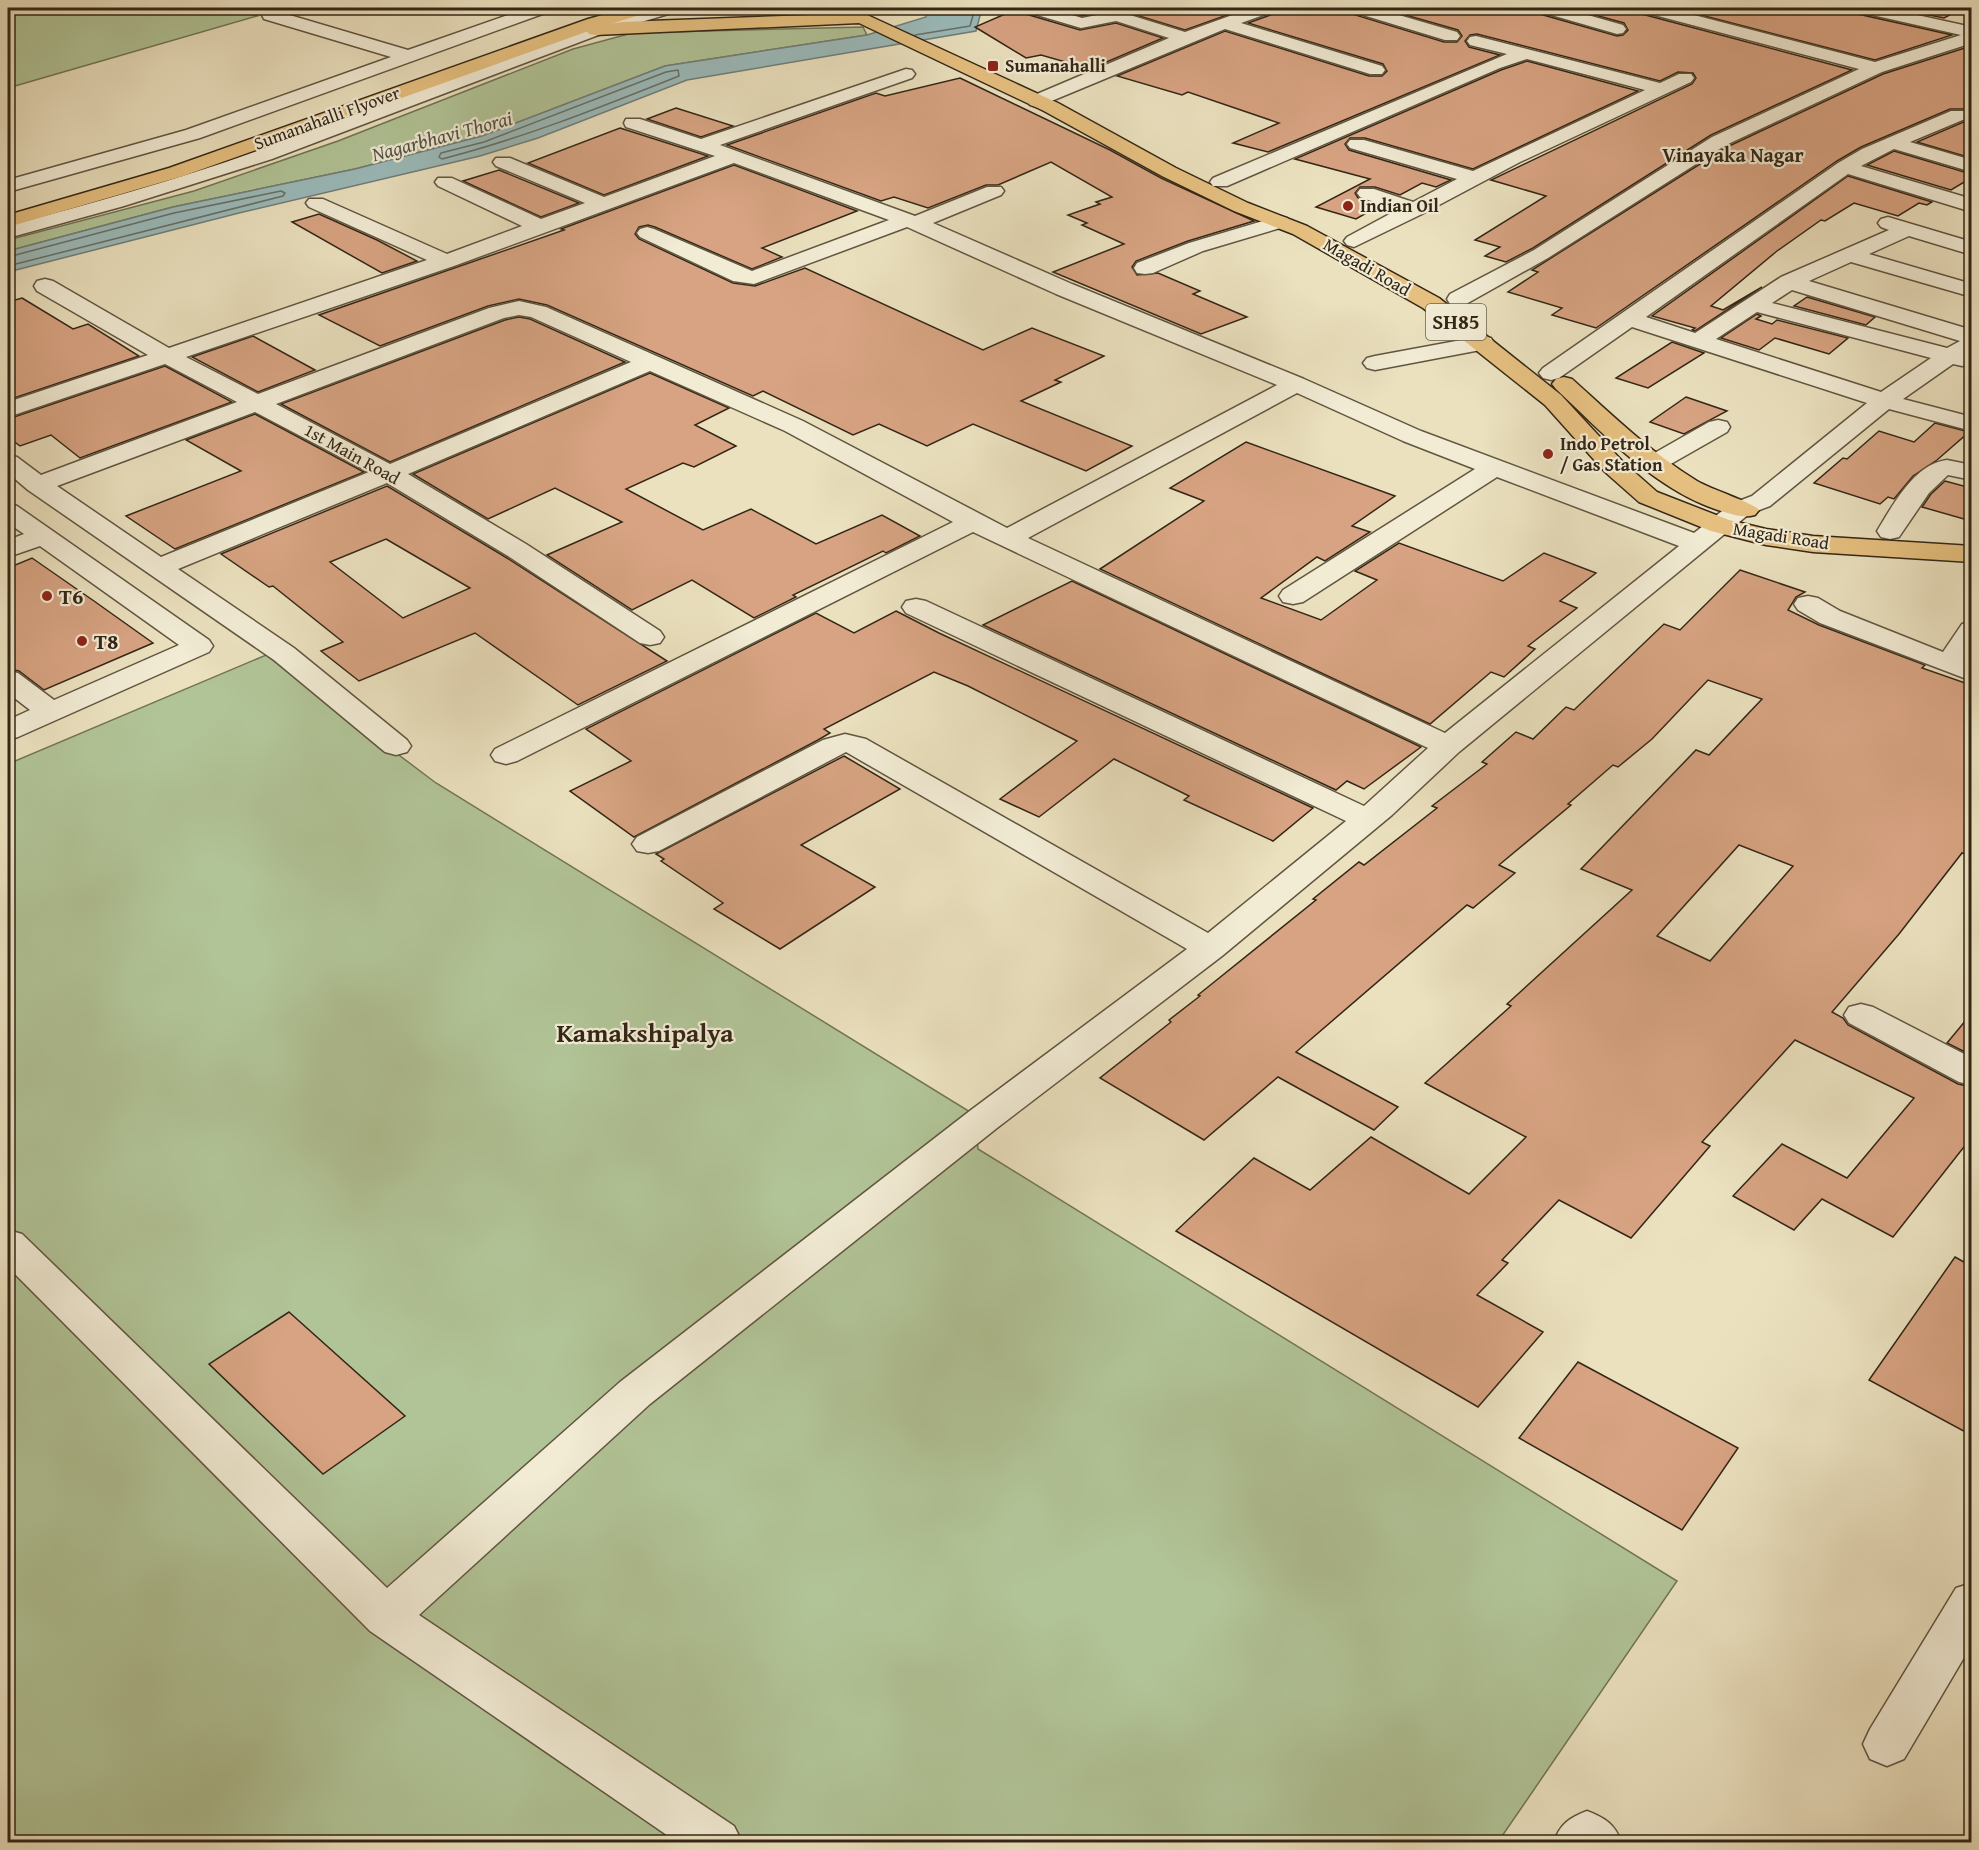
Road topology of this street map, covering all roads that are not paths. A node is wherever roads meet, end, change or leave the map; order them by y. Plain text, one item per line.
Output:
1 (302, 8) edge
2 (542, 8) edge
3 (600, 8) edge
4 (644, 8) edge
5 (667, 8) edge
6 (698, 8) edge
7 (818, 8) edge
8 (842, 8) edge
9 (1033, 8) edge
10 (1097, 8) edge
11 (1266, 8) edge
12 (1359, 8) edge
13 (1547, 8) edge
14 (1649, 8) edge
15 (1865, 8) edge
16 (864, 13) edge
17 (1118, 16) junction
18 (888, 18) edge
19 (1224, 22) junction
20 (1617, 29) dead end
21 (595, 30) junction
22 (1971, 35) edge
23 (1451, 36) dead end
24 (1185, 38) junction
25 (1476, 40) dead end
26 (1526, 53) junction
27 (408, 56) junction
28 (1876, 68) junction
29 (1376, 70) dead end
30 (906, 74) dead end
31 (1685, 78) dead end
32 (1662, 89) junction
33 (1045, 97) junction
34 (1958, 115) dead end
35 (633, 123) dead end
36 (1892, 143) junction
37 (1357, 144) dead end
38 (702, 145) junction
39 (734, 156) junction
40 (503, 162) dead end
41 (1845, 166) junction
42 (1971, 166) edge
43 (1475, 178) junction
44 (445, 182) dead end
45 (1220, 182) junction
46 (8, 186) edge
47 (994, 191) dead end
48 (1367, 193) dead end
49 (316, 203) dead end
50 (602, 204) junction
51 (8, 205) edge
52 (1971, 206) edge
53 (1415, 210) junction
54 (8, 221) edge
55 (911, 222) junction
56 (1280, 222) junction
57 (540, 227) junction
58 (8, 232) edge
59 (646, 233) dead end
60 (1354, 241) junction
61 (1971, 249) edge
62 (1850, 255) junction
63 (446, 261) junction
64 (1145, 268) dead end
65 (1789, 282) junction
66 (45, 286) dead end
67 (1971, 291) edge
68 (1458, 299) junction
69 (1755, 305) junction
70 (1478, 313) dead end
71 (1627, 318) junction
72 (1971, 338) edge
73 (1698, 341) junction
74 (1483, 343) junction
75 (1515, 343) dead end
76 (1971, 343) edge
77 (165, 355) junction
78 (1960, 359) edge
79 (651, 362) junction
80 (1375, 363) dead end
81 (1551, 373) junction
82 (1296, 384) junction
83 (1885, 401) junction
84 (257, 403) junction
85 (8, 410) edge
86 (1971, 424) edge
87 (1718, 427) dead end
88 (8, 462) edge
89 (1653, 464) junction
90 (1495, 467) junction
91 (1971, 473) edge
92 (389, 474) junction
93 (37, 485) junction
94 (71, 508) junction
95 (1740, 509) junction
96 (1782, 516) dead end
97 (974, 522) junction
98 (26, 524) edge
99 (1835, 524) dead end
100 (1720, 526) junction
101 (1890, 531) junction
102 (1971, 536) edge
103 (1010, 537) junction
104 (1698, 544) junction
105 (8, 549) edge
106 (1971, 554) edge
107 (158, 568) junction
108 (1293, 596) dead end
109 (1808, 604) dead end
110 (916, 607) dead end
111 (1971, 630) edge
112 (650, 637) dead end
113 (1960, 669) edge
114 (8, 679) edge
115 (51, 712) junction
116 (8, 731) edge
117 (396, 746) dead end
118 (1448, 746) junction
119 (506, 755) dead end
120 (1366, 819) junction
121 (648, 844) dead end
122 (1210, 948) junction
123 (1861, 1015) dead end
124 (1971, 1073) edge
125 (8, 1244) edge
126 (1971, 1602) edge
127 (386, 1617) junction
128 (1887, 1744) dead end
129 (717, 1842) edge
130 (1578, 1842) edge
131 (1597, 1842) edge

1 - 27 street
2 - 27 street
3 - 51 main road, Sumanahalli Flyover
4 - 54 main road, Sumanahalli Flyover
5 - 6 main road
5 - 21 street
7 - 8 main road
8 - 16 main road, Magadi Road / SH85
9 - 17 street
10 - 17 street
11 - 19 street
12 - 23 street
13 - 20 street
14 - 28 street
15 - 22 street
16 - 18 main road, Magadi Road / SH85
16 - 21 main road
17 - 24 street
18 - 33 main road, Magadi Road / SH85
19 - 24 street
19 - 29 street
21 - 58 street
22 - 28 street
24 - 33 street
25 - 26 street
26 - 32 street
26 - 45 street
27 - 46 street
28 - 68 street
30 - 38 street
31 - 32 street
32 - 43 street
33 - 45 main road, Magadi Road / SH85
33 - 56 main road, Magadi Road / SH85
34 - 36 street
35 - 38 street
36 - 41 street
36 - 42 street
37 - 43 street
38 - 39 street
39 - 50 street
39 - 55 street
40 - 50 street
41 - 52 street
41 - 71 street
43 - 53 street
44 - 57 street
45 - 60 main road, Magadi Road / SH85
47 - 55 street
48 - 53 street
49 - 63 street
50 - 57 street
53 - 60 street
55 - 59 street
55 - 82 street
56 - 64 street
56 - 74 main road, Magadi Road / SH85
57 - 63 street
60 - 68 main road, Magadi Road / SH85
61 - 62 street
62 - 65 street
62 - 67 street
63 - 77 street
65 - 69 street
65 - 72 street
66 - 77 street, 1st Main Road
68 - 70 main road, Magadi Road / SH85
69 - 73 street
69 - 78 street
71 - 73 street
71 - 81 street
73 - 83 street
74 - 80 street
74 - 100 main road, Magadi Road / SH85
75 - 81 main road, Magadi Road / SH85
76 - 78 street
77 - 84 street, 1st Main Road
77 - 85 street
78 - 83 street
79 - 84 street
79 - 92 street
79 - 97 street
81 - 89 main road, Magadi Road / SH85
82 - 90 street
82 - 103 street
83 - 86 street
83 - 95 street
84 - 92 street, 1st Main Road
84 - 93 street
87 - 89 street
88 - 93 street
89 - 95 main road, Magadi Road / SH85
90 - 104 street
90 - 108 street
91 - 101 street
92 - 107 street
92 - 112 street, 1st Main Road
93 - 94 street
94 - 98 street
94 - 107 street
95 - 96 main road, Magadi Road / SH85
95 - 100 street
97 - 103 street
97 - 119 street
98 - 105 street
98 - 115 street
99 - 101 main road, Magadi Road
100 - 104 street
100 - 106 main road, Magadi Road / SH85
101 - 102 main road, Magadi Road
103 - 118 street
104 - 118 street
107 - 117 street
109 - 113 street
110 - 120 street
111 - 113 street
114 - 115 street
115 - 116 street
118 - 120 street
120 - 122 street
121 - 122 street
122 - 127 street
123 - 124 street
125 - 127 street
126 - 128 street
127 - 129 street
130 - 131 street

